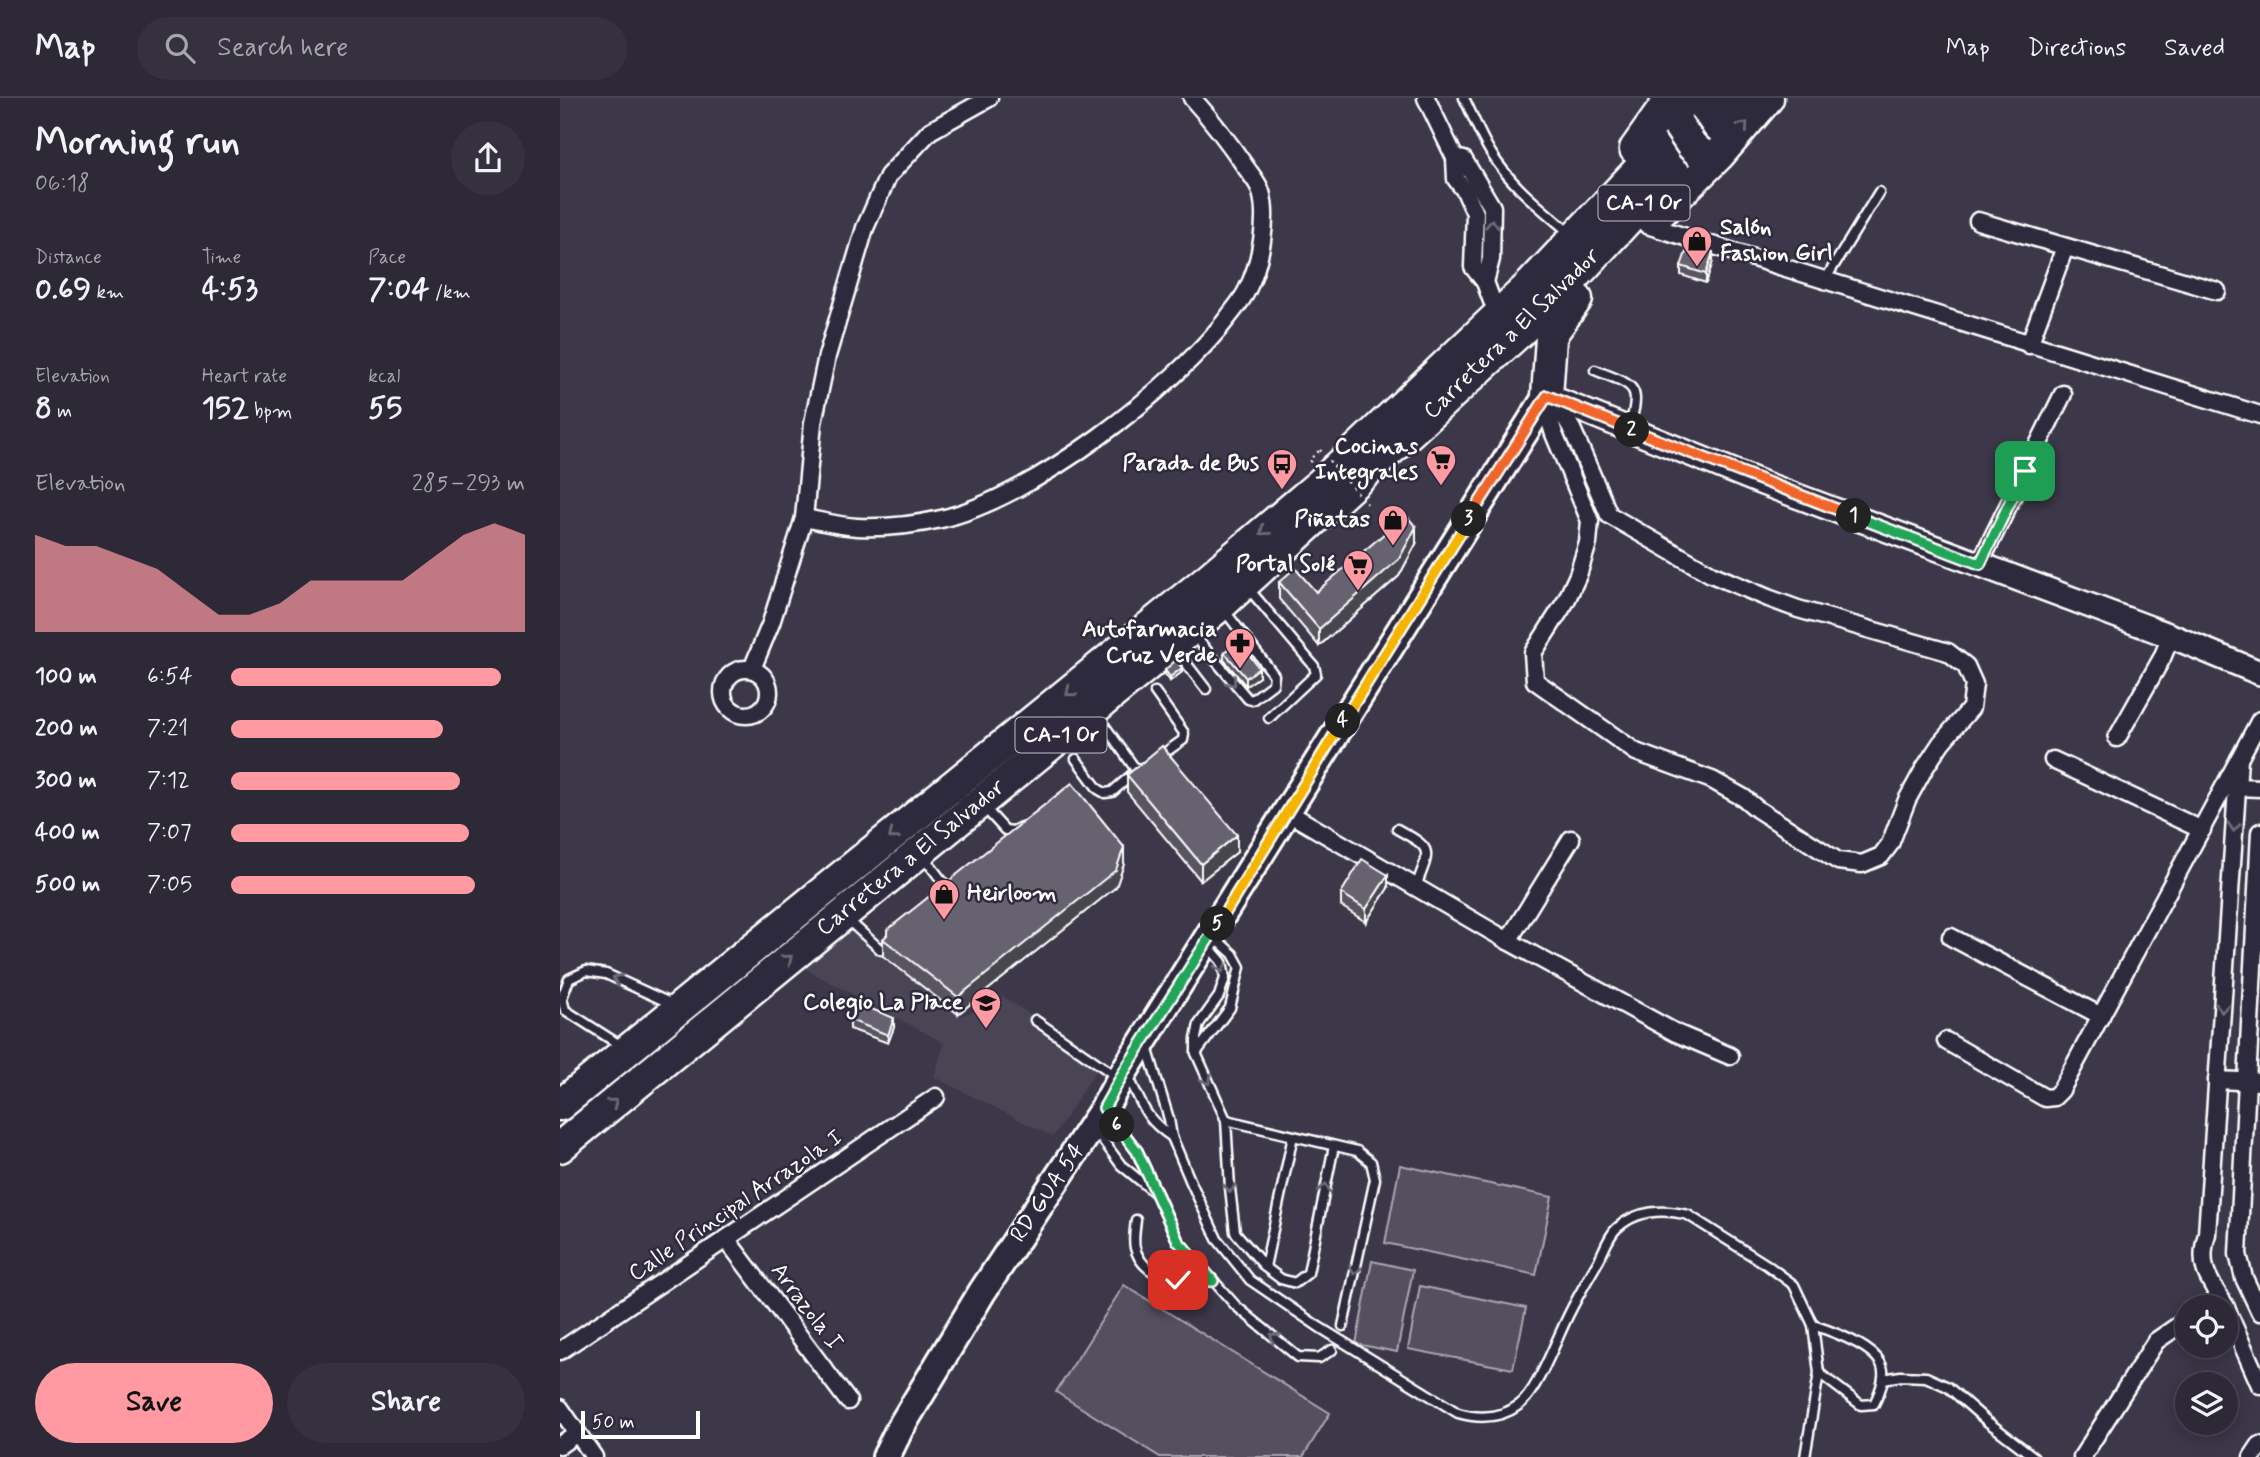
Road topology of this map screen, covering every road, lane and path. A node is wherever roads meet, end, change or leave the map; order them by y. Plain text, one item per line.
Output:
1 (989, 98) edge
2 (1192, 98) edge
3 (1426, 98) edge
4 (1464, 98) edge
5 (1740, 98) edge
6 (1768, 98) edge
7 (1685, 104) edge
8 (1709, 154) junction
9 (1879, 192) dead end
10 (1978, 221) dead end
11 (1647, 225) junction
12 (1564, 228) junction
13 (2065, 247) junction
14 (1825, 280) junction
15 (1488, 291) junction
16 (2217, 291) dead end
17 (1577, 299) junction
18 (2029, 345) junction
19 (1512, 361) junction
20 (1595, 370) dead end
21 (2063, 394) dead end
22 (1547, 396) junction
23 (2260, 415) edge
24 (1628, 429) junction
25 (1315, 471) junction
26 (1367, 504) dead end
27 (1609, 515) junction
28 (804, 518) junction
29 (1590, 521) junction
30 (1281, 552) junction
31 (1980, 564) junction
32 (1245, 583) junction
33 (1221, 605) junction
34 (2171, 636) junction
35 (1180, 637) junction
36 (752, 669) dead end
37 (2260, 673) edge
38 (1206, 689) dead end
39 (1155, 692) dead end
40 (1093, 709) junction
41 (1269, 718) dead end
42 (2260, 720) edge
43 (2118, 738) dead end
44 (1076, 759) dead end
45 (2239, 759) junction
46 (2053, 760) dead end
47 (1139, 769) junction
48 (2237, 787) junction
49 (2260, 788) edge
50 (979, 802) junction
51 (1287, 812) junction
52 (1029, 821) edge
53 (1397, 830) dead end
54 (2202, 830) junction
55 (2260, 832) edge
56 (1571, 839) dead end
57 (920, 851) junction
58 (1416, 886) junction
59 (929, 903) edge
60 (2228, 911) junction
61 (2256, 913) junction
62 (842, 915) junction
63 (1951, 937) dead end
64 (1208, 939) junction
65 (1508, 941) junction
66 (881, 950) dead end
67 (561, 997) edge
68 (680, 1008) junction
69 (2101, 1016) junction
70 (1035, 1020) dead end
71 (1145, 1041) junction
72 (1946, 1041) dead end
73 (628, 1050) junction
74 (1196, 1053) junction
75 (1730, 1056) dead end
76 (1123, 1075) junction
77 (2217, 1080) junction
78 (2254, 1081) edge
79 (936, 1097) dead end
80 (560, 1105) edge
81 (1098, 1117) junction
82 (1226, 1120) junction
83 (1293, 1136) junction
84 (1172, 1137) junction
85 (1334, 1146) junction
86 (560, 1147) edge
87 (1156, 1194) junction
88 (1136, 1220) dead end
89 (727, 1240) junction
90 (1265, 1267) junction
91 (1213, 1281) junction
92 (2218, 1295) edge
93 (2258, 1300) edge
94 (2238, 1305) edge
95 (1813, 1325) junction
96 (1343, 1326) dead end
97 (2175, 1328) edge
98 (2238, 1335) edge
99 (1332, 1350) dead end
100 (560, 1351) edge
101 (1819, 1373) junction
102 (1883, 1379) junction
103 (2260, 1385) edge
104 (848, 1401) dead end
105 (560, 1408) edge
106 (577, 1433) junction
107 (560, 1444) edge
108 (2260, 1445) edge
109 (594, 1457) edge
110 (887, 1457) edge
111 (1805, 1457) edge
112 (2034, 1457) edge
113 (2082, 1457) edge
114 (2252, 1457) edge

1 - 28 street
2 - 28 street
3 - 15 street
4 - 12 lane
5 - 30 highway, Carretera a El Salvador / CA-1 Or
8 -> 6 highway
7 - 8 highway, bridge
7 - 12 highway
7 - 25 highway, Carretera a El Salvador / CA-1 Or
8 - 11 highway
9 - 14 lane
10 - 13 street
11 - 14 street
11 - 17 highway
12 - 15 highway
13 - 16 street
13 - 18 street
14 - 18 street
15 - 25 highway
17 - 19 highway
17 - 22 highway
18 - 23 street
19 - 22 highway
19 - 30 highway
20 - 24 lane
21 - 31 street
22 - 24 street
22 - 27 street
22 - 29 street
22 - 51 main road, RD GUA 54
24 - 31 street
25 - 26 path, bridge
25 -> 68 highway, Carretera a El Salvador / CA-1 Or
27 - 29 street
27 - 29 street
28 - 36 street
30 - 32 highway, Carretera a El Salvador / CA-1 Or
31 - 34 street
32 - 33 highway, Carretera a El Salvador / CA-1 Or
32 - 41 lane
33 - 35 highway, Carretera a El Salvador / CA-1 Or
35 -> 33 lane
34 - 37 street
34 - 43 street
35 - 38 lane
35 - 40 highway, Carretera a El Salvador / CA-1 Or
39 - 47 lane
40 - 47 lane
40 - 50 highway, Carretera a El Salvador / CA-1 Or
42 - 45 street
44 - 47 lane
45 - 48 street
45 - 54 street
46 - 54 street
48 - 49 street
48 -> 60 street
50 - 52 lane
50 - 57 highway, Carretera a El Salvador / CA-1 Or
51 - 58 street
51 - 64 main road, RD GUA 54
53 - 58 lane
54 - 69 street
55 - 61 street
56 - 65 street
57 - 59 lane
57 - 62 highway, Carretera a El Salvador / CA-1 Or
58 - 65 street
60 - 61 street
60 -> 77 street
61 - 78 street
62 - 66 lane
86 -> 62 highway, Carretera a El Salvador / CA-1 Or
63 - 69 street
64 - 71 main road, RD GUA 54
64 -> 74 lane
64 - 74 lane
65 - 75 street
68 -> 67 lane
67 - 73 lane
68 - 73 highway, Carretera a El Salvador / CA-1 Or
69 - 72 street
70 - 76 lane
71 - 76 main road, RD GUA 54
71 - 84 lane
73 - 80 highway, Carretera a El Salvador / CA-1 Or
74 -> 82 lane
76 - 81 main road, RD GUA 54
76 - 84 lane
77 - 78 street
77 - 92 street
78 - 93 street
79 - 89 street, Calle Principal Arrazola I
81 - 87 lane
81 - 87 lane
81 - 110 main road, RD GUA 54
82 - 83 lane
82 -> 90 lane
83 - 85 lane
83 - 90 lane
84 - 95 lane
90 -> 85 lane
85 -> 96 lane
87 - 91 lane
88 - 91 lane
89 - 100 street, Calle Principal Arrazola I
89 - 104 street, Arrazola I
99 -> 91 lane
93 - 94 street
95 - 101 lane
95 - 102 lane
97 - 113 street
98 - 103 street
101 - 102 lane
101 - 111 lane
102 - 112 lane
105 - 106 street
106 - 107 street
106 - 109 street
108 - 114 street

